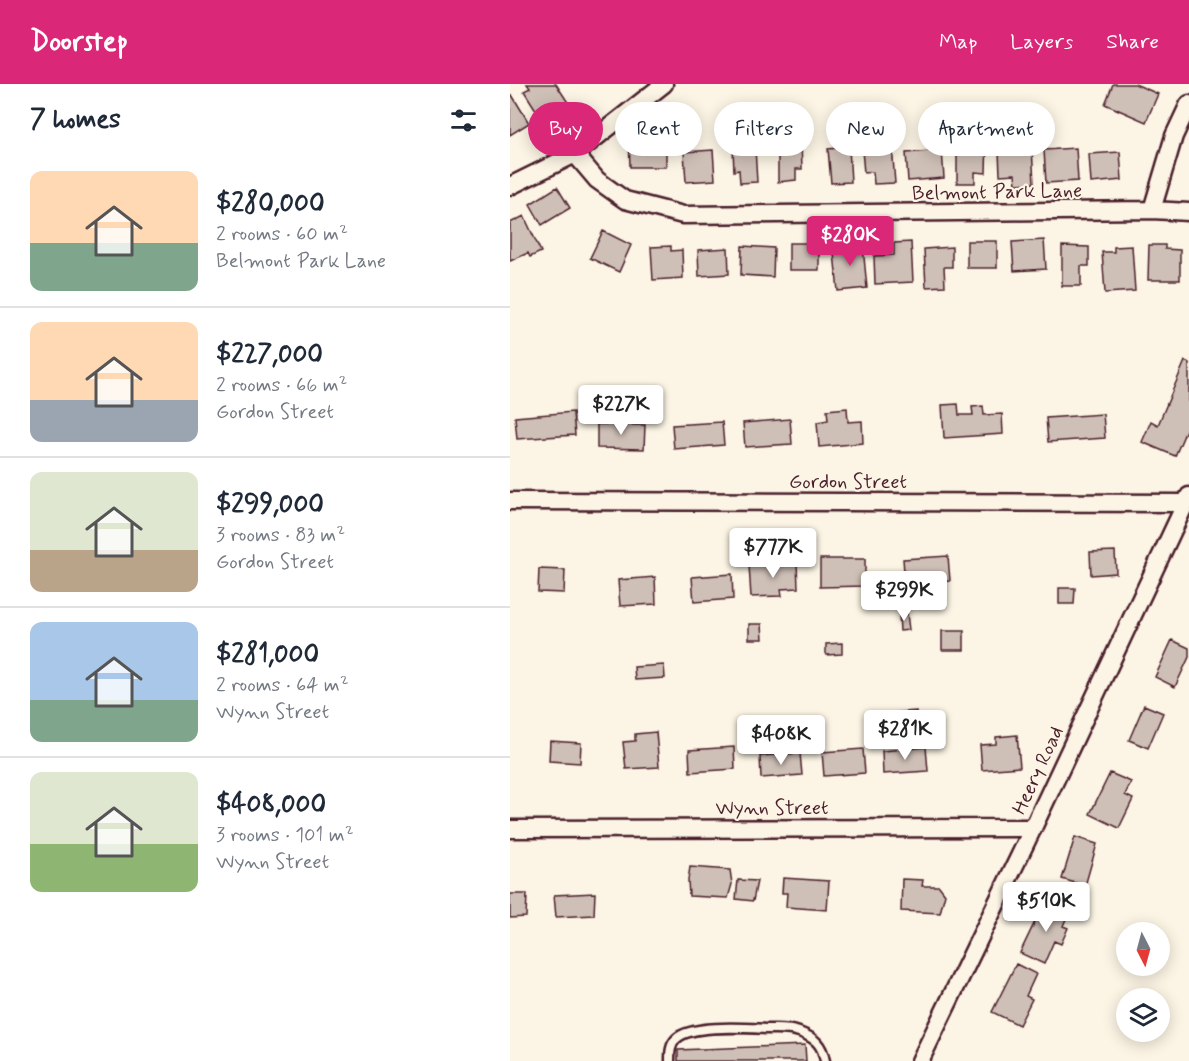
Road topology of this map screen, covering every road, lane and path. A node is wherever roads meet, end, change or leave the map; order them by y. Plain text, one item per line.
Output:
1 (664, 84) edge
2 (1189, 104) edge
3 (603, 132) edge
4 (571, 156) edge
5 (577, 156) edge
6 (510, 186) edge
7 (1152, 210) junction
8 (1189, 212) edge
9 (1187, 499) edge
10 (510, 501) edge
11 (1033, 828) junction
12 (510, 829) edge
13 (670, 1061) edge
14 (825, 1061) edge
15 (920, 1061) edge

1 - 3 street
2 - 7 street
4 - 6 street
5 - 7 street, Belmont Park Lane
7 - 8 street, Belmont Park Lane
9 - 10 street, Gordon Street
9 - 11 street, Heery Road
11 - 12 street, Wynn Street
11 - 15 street, Heery Road
13 - 14 lane

